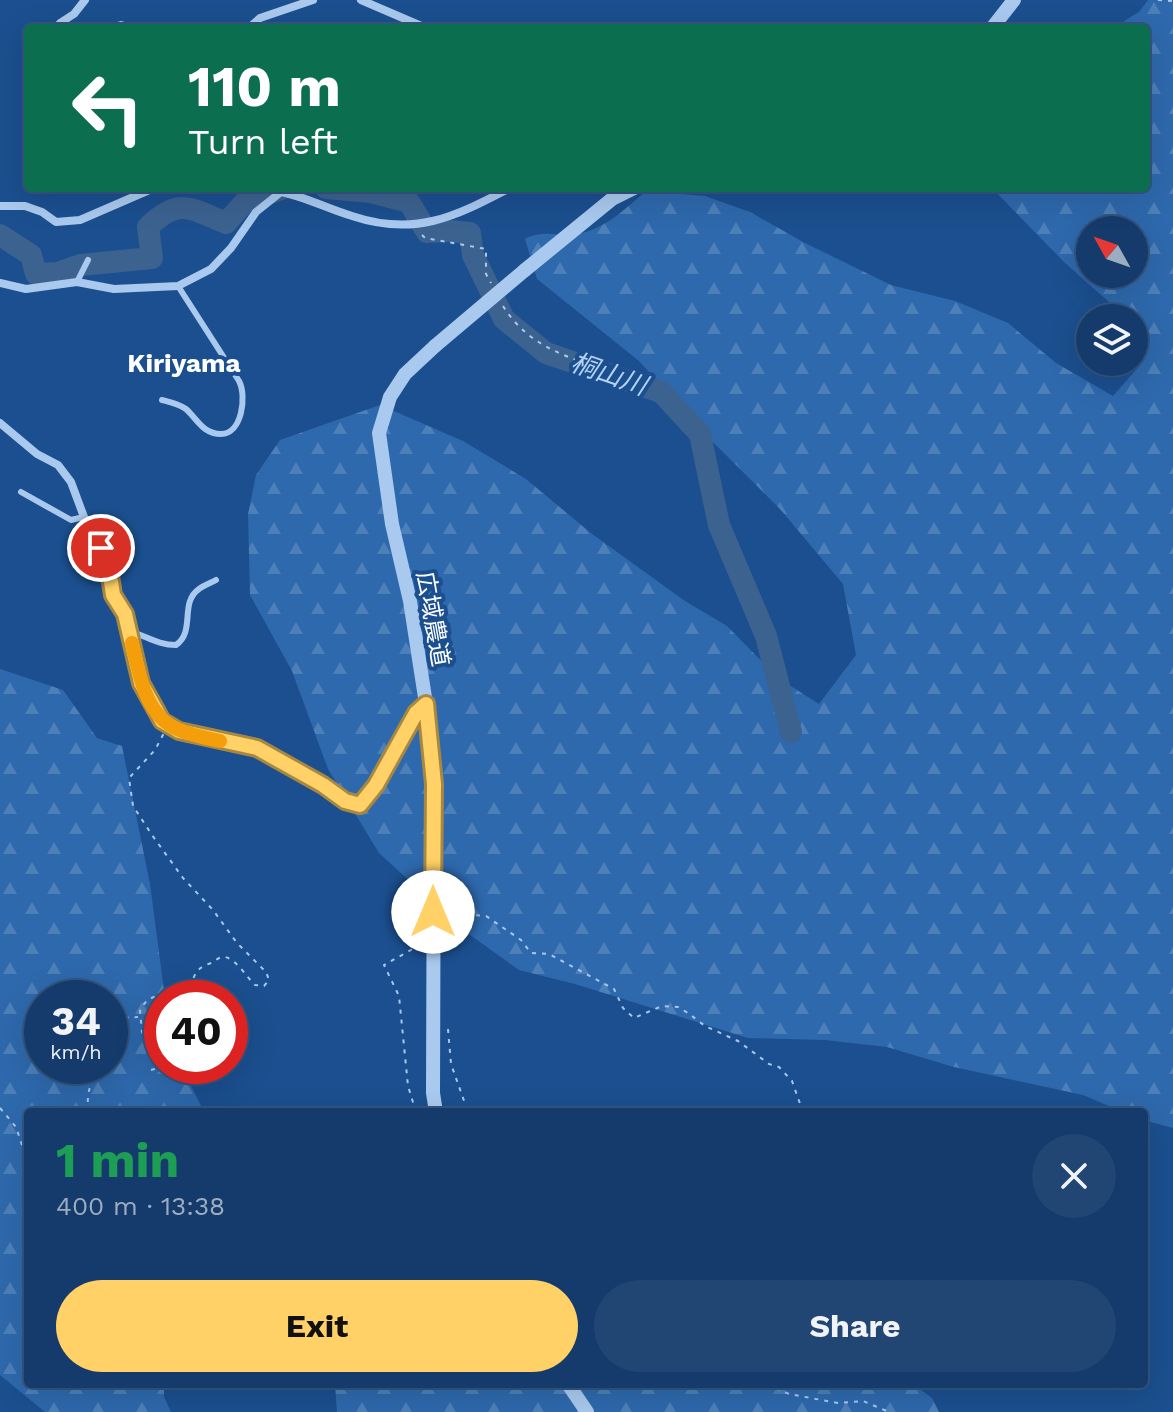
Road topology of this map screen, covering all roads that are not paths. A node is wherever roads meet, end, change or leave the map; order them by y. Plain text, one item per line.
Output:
1 (85, 0) edge
2 (313, 0) edge
3 (361, 0) edge
4 (1014, 0) edge
5 (61, 24) edge
6 (254, 24) edge
7 (417, 24) edge
8 (995, 24) edge
9 (145, 192) edge
10 (278, 192) edge
11 (286, 192) edge
12 (502, 192) edge
13 (608, 194) edge
14 (0, 206) edge
15 (88, 260) dead end
16 (77, 282) junction
17 (0, 283) edge
18 (178, 286) junction
19 (162, 400) dead end
20 (0, 423) edge
21 (21, 492) dead end
22 (84, 517) junction
23 (216, 580) dead end
24 (129, 631) junction
25 (426, 704) junction
26 (435, 1108) edge
27 (571, 1388) edge
28 (587, 1412) edge

1 - 5 street
2 - 6 street
3 - 7 street
4 - 8 street
9 - 14 street
10 - 18 street
11 - 12 street
13 - 25 street, 広域農道, bridge
15 - 16 lane
16 - 17 street
16 - 18 street
18 - 19 lane
20 - 22 street
21 - 22 lane
22 - 24 street
23 - 24 lane
24 - 25 street
25 - 26 street, 広域農道
27 - 28 street

